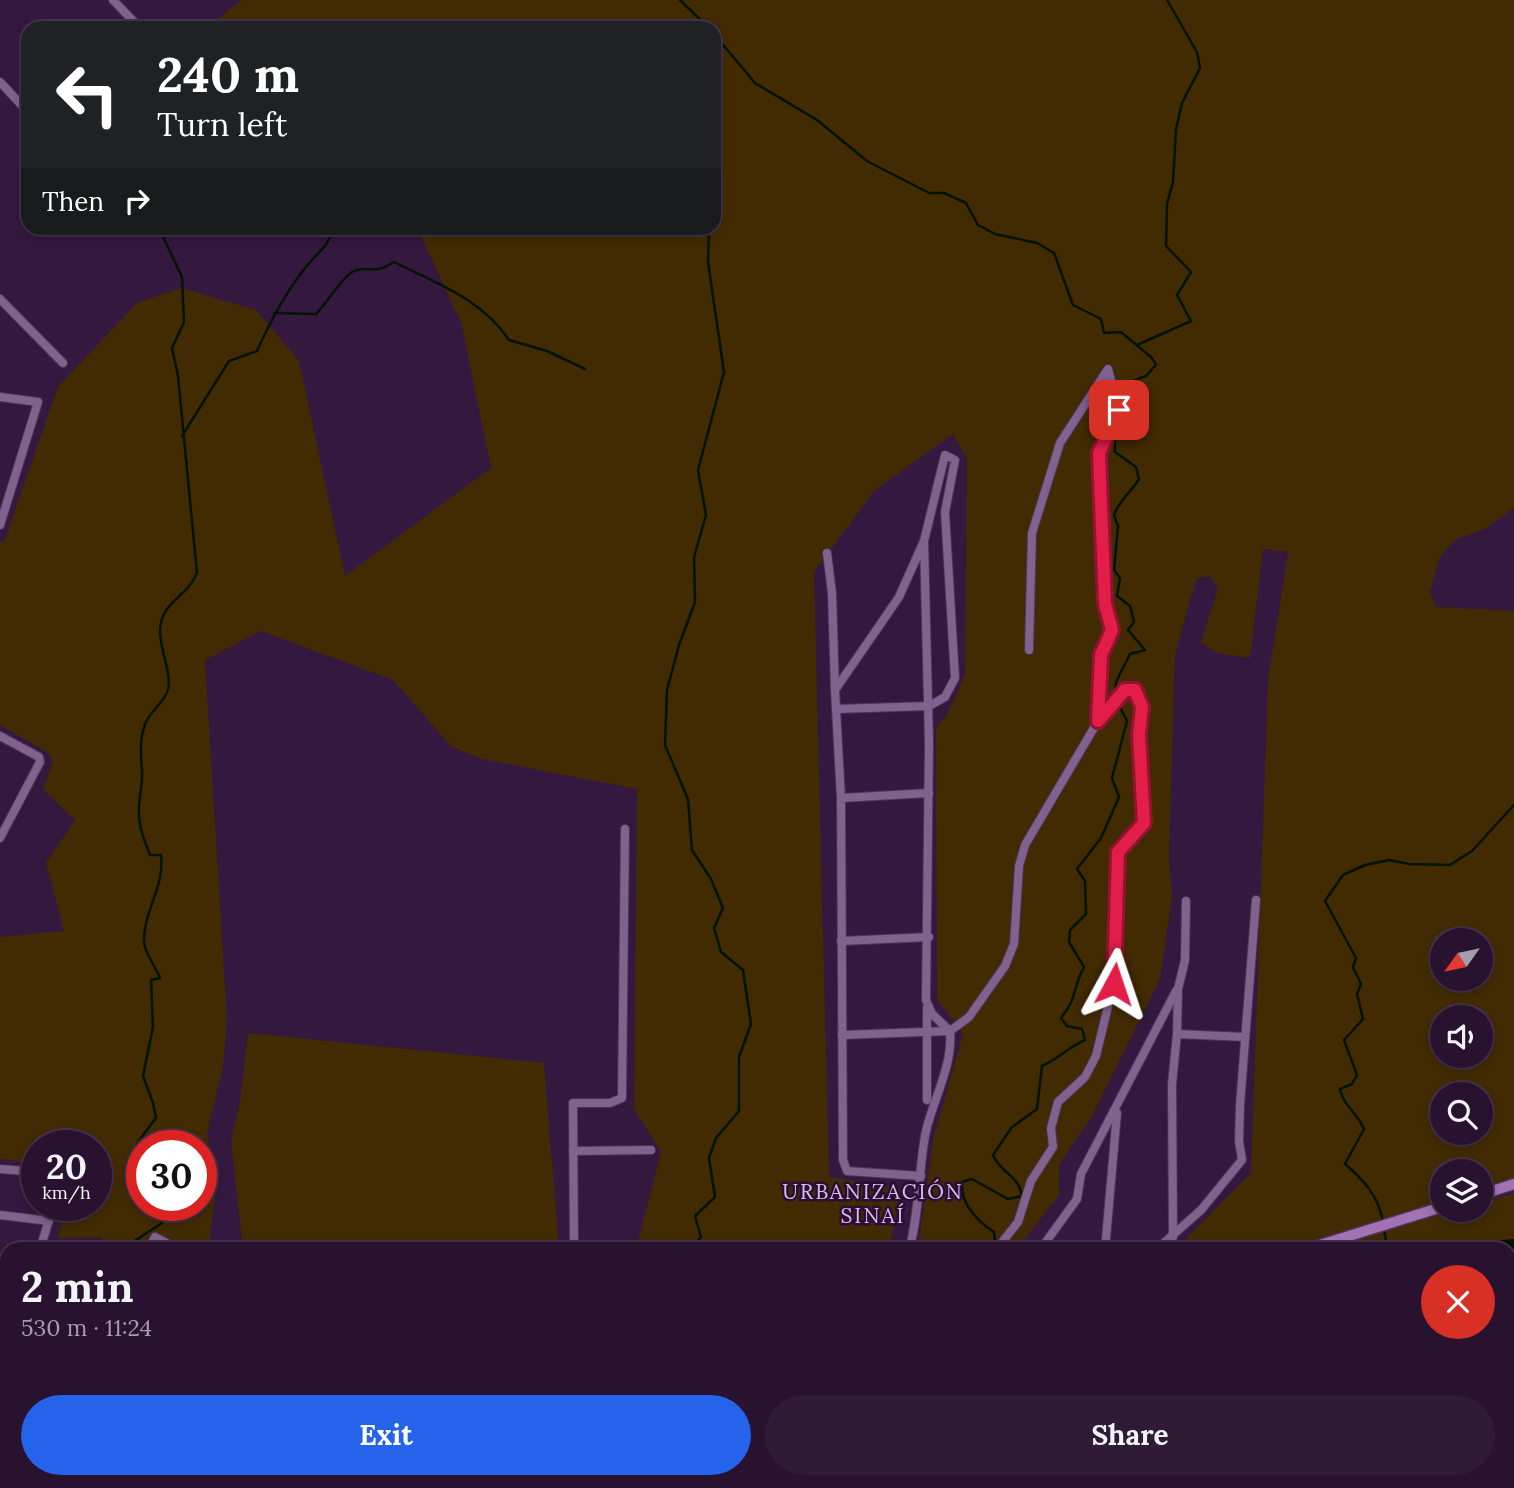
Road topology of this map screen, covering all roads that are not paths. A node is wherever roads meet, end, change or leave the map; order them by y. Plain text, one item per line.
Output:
1 (113, 0) edge
2 (133, 21) edge
3 (0, 82) edge
4 (21, 104) edge
5 (0, 299) edge
6 (63, 363) dead end
7 (0, 397) edge
8 (0, 525) edge
9 (925, 541) junction
10 (827, 553) dead end
11 (1030, 650) dead end
12 (835, 690) junction
13 (929, 706) junction
14 (836, 709) junction
15 (1098, 721) junction
16 (0, 736) edge
17 (929, 793) junction
18 (841, 798) junction
19 (625, 829) dead end
20 (0, 838) edge
21 (1256, 900) dead end
22 (1186, 901) dead end
23 (929, 937) junction
24 (841, 941) junction
25 (1178, 989) junction
26 (926, 1000) junction
27 (927, 1031) junction
28 (950, 1031) junction
29 (1177, 1034) junction
30 (842, 1035) junction
31 (1245, 1037) junction
32 (927, 1100) dead end
33 (1117, 1108) junction
34 (651, 1150) dead end
35 (573, 1151) junction
36 (0, 1169) edge
37 (21, 1171) edge
38 (921, 1176) junction
39 (1514, 1184) edge
40 (1493, 1191) edge
41 (1430, 1212) edge
42 (0, 1215) edge
43 (21, 1218) edge
44 (49, 1221) edge
45 (1173, 1237) junction
46 (42, 1242) edge
47 (574, 1242) edge
48 (910, 1242) edge
49 (1002, 1242) edge
50 (1046, 1242) edge
51 (1106, 1242) edge
52 (1166, 1242) edge
53 (1329, 1242) edge

1 - 2 street
3 - 4 street
5 - 6 street
7 - 8 street
9 - 12 street
9 - 13 street
9 - 13 street
10 - 12 street
11 - 15 street
12 - 14 street
13 - 14 street
13 - 17 street
14 - 18 street
15 - 28 street
15 - 49 street
16 - 20 street
17 - 18 street
17 - 23 street
18 - 24 street
19 - 35 street
21 - 31 street
22 - 25 street
23 - 24 street
23 - 26 street
24 - 30 street
25 - 29 street
25 - 33 street
26 - 27 street
26 - 28 street
27 - 28 street
27 - 30 street
27 - 32 street
28 - 38 street
29 - 31 street
29 - 45 street
30 - 38 street
31 - 45 street
33 - 50 street
33 - 51 street
34 - 35 street
35 - 47 street
36 - 37 street
38 - 48 street
39 - 40 main road
41 - 53 main road
42 - 43 street
44 - 46 street
45 - 52 street

